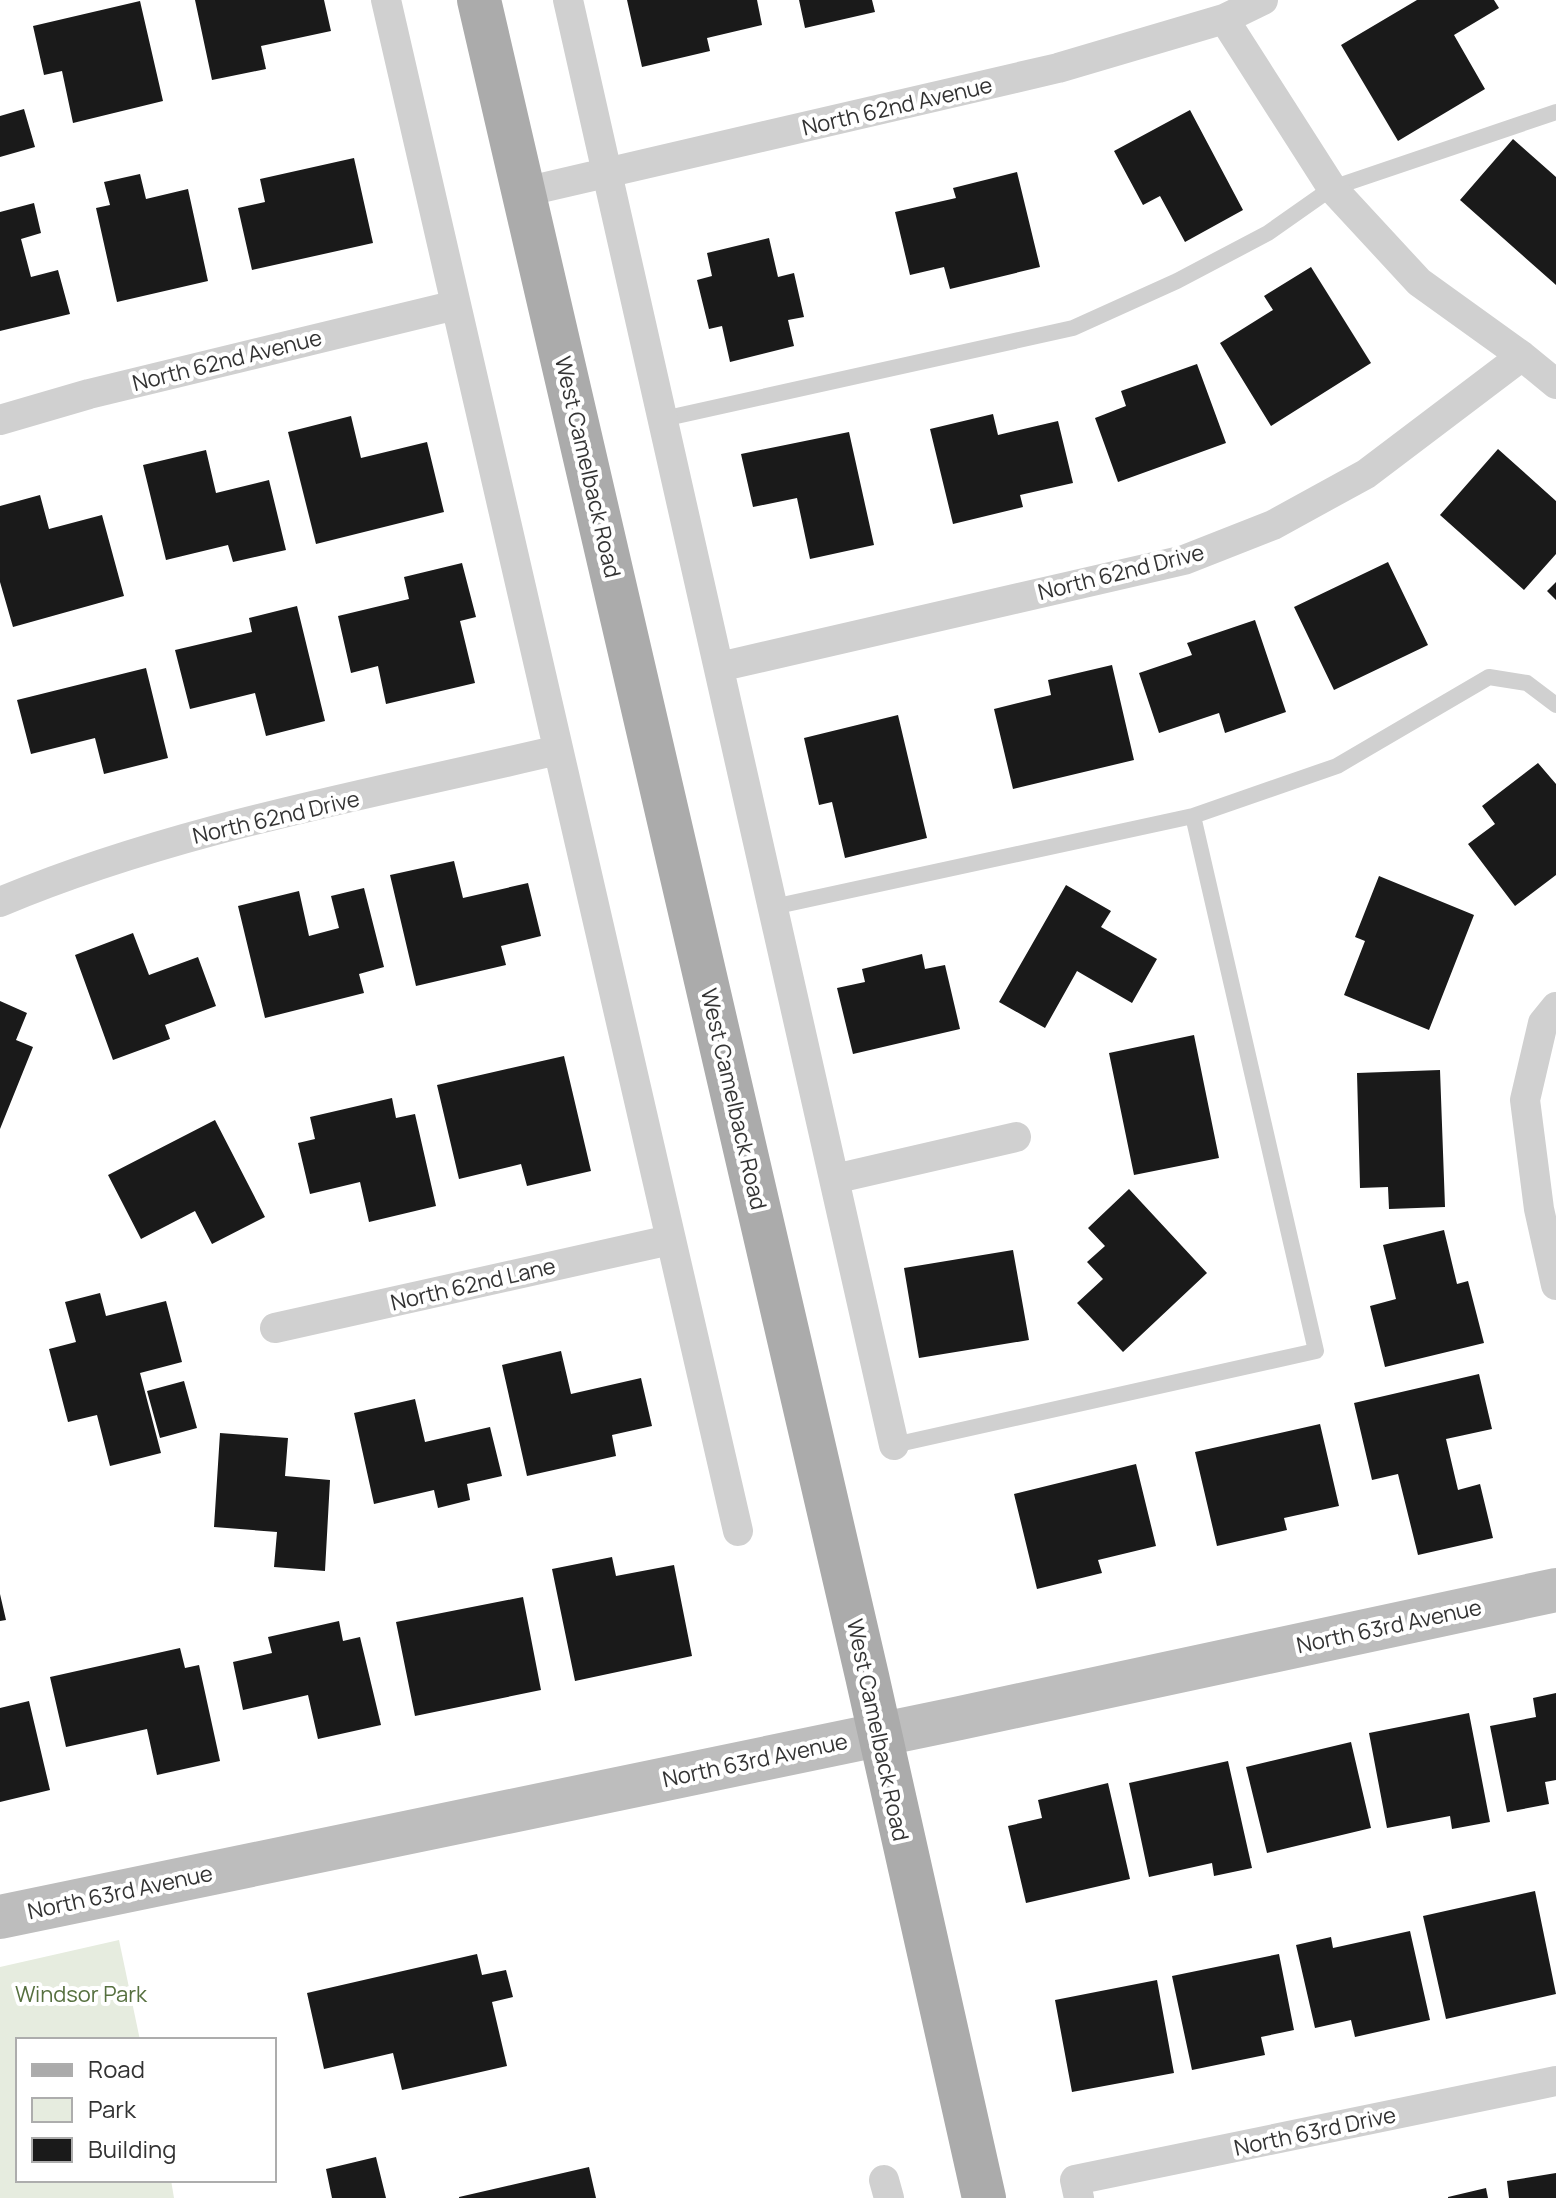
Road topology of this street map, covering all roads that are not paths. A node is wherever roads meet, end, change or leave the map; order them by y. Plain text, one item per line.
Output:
1 (386, 0) edge
2 (479, 0) edge
3 (568, 0) edge
4 (1263, 0) edge
5 (1224, 19) junction
6 (1556, 112) edge
7 (607, 175) junction
8 (1332, 188) junction
9 (524, 192) junction
10 (456, 305) junction
11 (1522, 356) junction
12 (1556, 384) edge
13 (663, 419) junction
14 (0, 420) edge
15 (719, 667) junction
16 (1556, 705) edge
17 (558, 750) junction
18 (1193, 816) junction
19 (0, 902) edge
20 (773, 907) junction
21 (1556, 1007) edge
22 (1016, 1137) dead end
23 (834, 1179) junction
24 (670, 1240) junction
25 (1556, 1285) edge
26 (275, 1328) dead end
27 (894, 1445) joint
28 (738, 1531) dead end
29 (1556, 1590) edge
30 (880, 1734) junction
31 (0, 1917) edge
32 (1556, 2081) edge
33 (1077, 2189) edge
34 (984, 2198) edge

1 - 10 street
2 - 9 main road, West Camelback Road
3 - 7 street
4 - 5 street, North 62nd Avenue
5 - 7 street, North 62nd Avenue
5 - 8 street
6 - 8 lane
7 - 9 street, North 62nd Avenue
7 - 13 street
8 - 11 street
8 - 13 lane
9 - 30 main road, West Camelback Road
10 - 14 street, North 62nd Avenue
10 - 17 street
11 - 12 street
11 - 15 street, North 62nd Drive
13 - 15 street
15 - 20 street
16 - 18 lane
17 - 19 street, North 62nd Drive
17 - 24 street
18 - 20 lane
18 - 27 lane
20 - 23 street
21 - 25 street
22 - 23 street
23 - 27 street
24 - 26 street, North 62nd Lane
24 - 28 street
29 - 30 street, North 63rd Avenue
30 - 31 street, North 63rd Avenue
30 - 34 main road, West Camelback Road
32 - 33 street, North 63rd Drive

